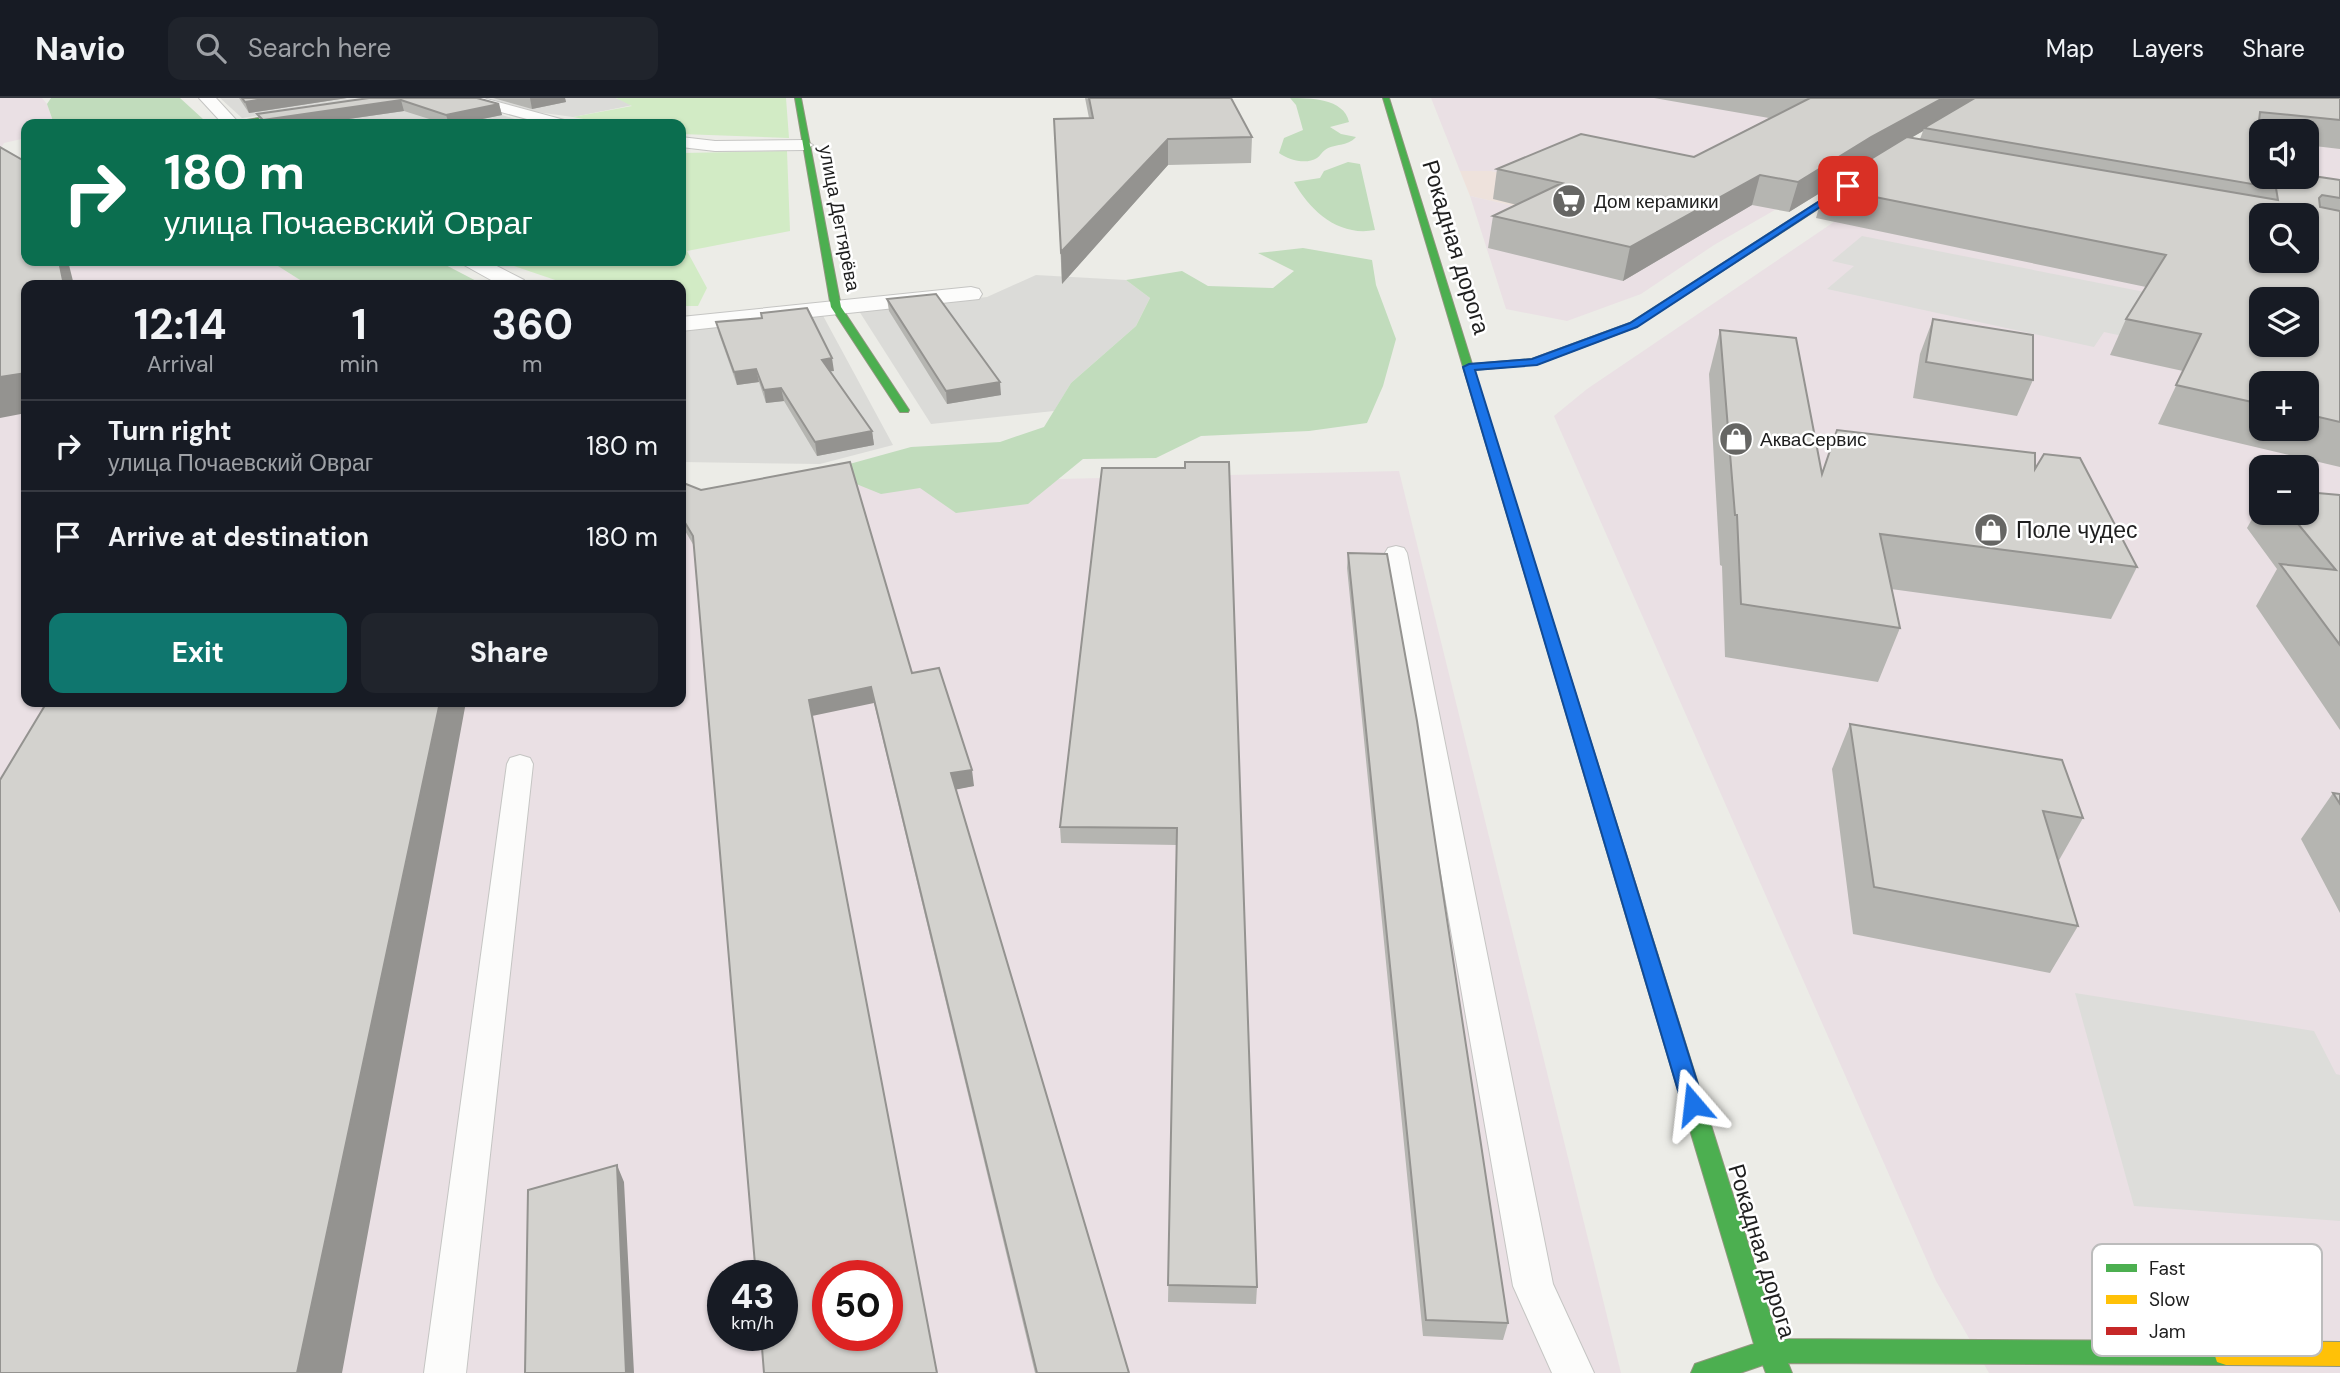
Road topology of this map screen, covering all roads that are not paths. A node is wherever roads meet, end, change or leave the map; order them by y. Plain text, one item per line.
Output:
1 (207, 98) edge
2 (395, 98) edge
3 (466, 98) edge
4 (798, 98) edge
5 (1386, 98) edge
6 (228, 119) edge
7 (258, 119) edge
8 (544, 119) edge
9 (686, 143) edge
10 (805, 145) junction
11 (1881, 167) edge
12 (480, 266) edge
13 (507, 280) edge
14 (971, 293) dead end
15 (836, 307) junction
16 (686, 323) edge
17 (1469, 367) junction
18 (904, 410) dead end
19 (1396, 553) dead end
20 (520, 764) dead end
21 (1769, 1351) junction
22 (2092, 1353) edge
23 (2322, 1354) edge
24 (2340, 1354) edge
25 (445, 1373) edge
26 (1573, 1373) edge
27 (1704, 1373) edge
28 (1779, 1373) edge

1 - 6 street
2 - 7 street
3 - 8 street
4 - 10 street, улица Дегтярёва
5 - 17 street, Рокадная дорога
9 - 10 street
10 - 15 street, улица Дегтярёва
11 - 17 street
12 - 13 street
14 - 15 street
15 - 16 street
15 - 18 street, улица Дегтярёва
17 - 21 street, Рокадная дорога
19 - 26 lane
20 - 25 lane
21 - 22 street
21 - 27 street
21 - 28 street, Рокадная дорога
23 - 24 street

